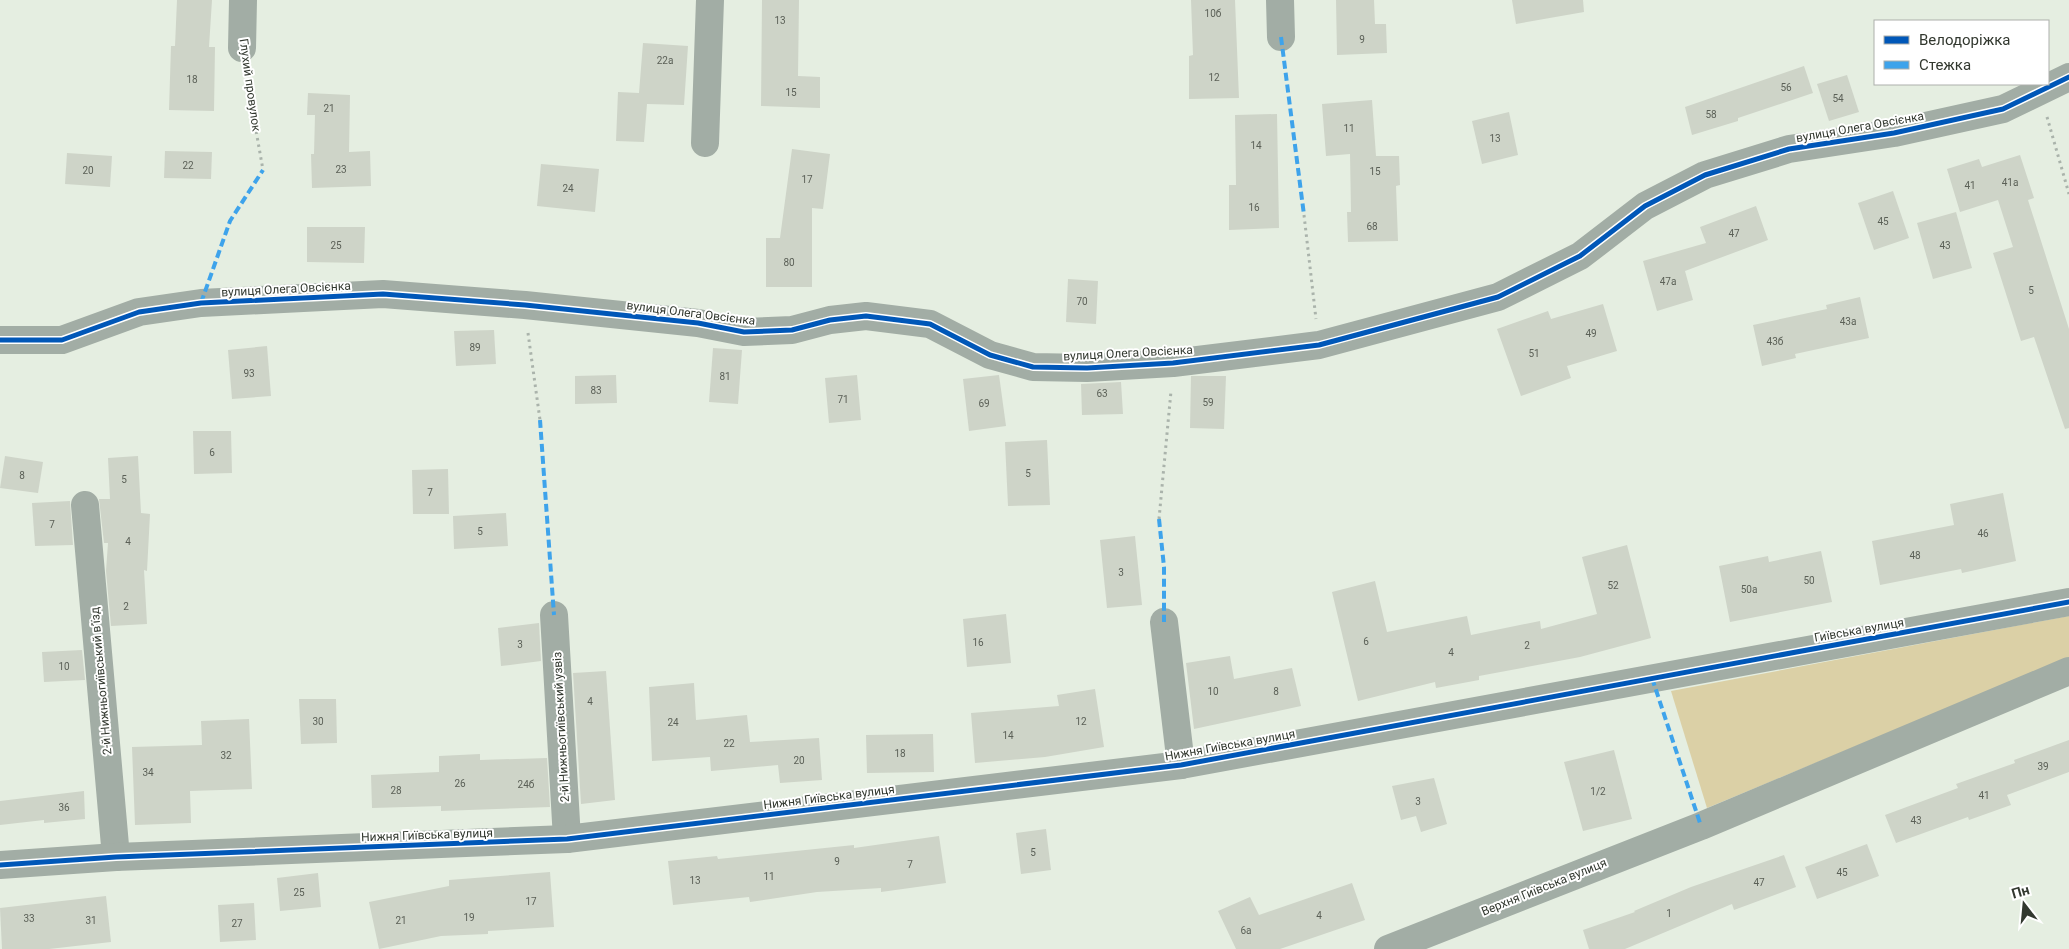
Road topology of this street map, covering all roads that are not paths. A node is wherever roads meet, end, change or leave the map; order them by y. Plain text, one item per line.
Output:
1 (244, 0) edge
2 (710, 0) edge
3 (1280, 0) edge
4 (1281, 36) dead end
5 (242, 48) road end
6 (2069, 76) edge
7 (705, 143) dead end
8 (0, 340) edge
9 (85, 505) dead end
10 (2069, 602) edge
11 (554, 616) dead end
12 (1164, 622) dead end
13 (2069, 670) edge
14 (1652, 678) joint
15 (1181, 765) junction
16 (567, 839) junction
17 (116, 857) junction
18 (0, 864) edge
19 (1388, 949) edge

1 - 5 street, Глухий провулок
2 - 7 street
3 - 4 street
6 - 8 street, вулиця Олега Овсієнка
9 - 17 street, 2-й Нижньогиївський в’їзд
10 - 14 street, Гиївська вулиця
11 - 16 street, 2-й Нижньогиївський узвіз
12 - 15 street
13 - 19 street, Верхня Гиївська вулиця
14 - 15 street, Нижня Гиївська вулиця
15 - 16 street, Нижня Гиївська вулиця
16 - 17 street, Нижня Гиївська вулиця
17 - 18 street, Нижня Гиївська вулиця

